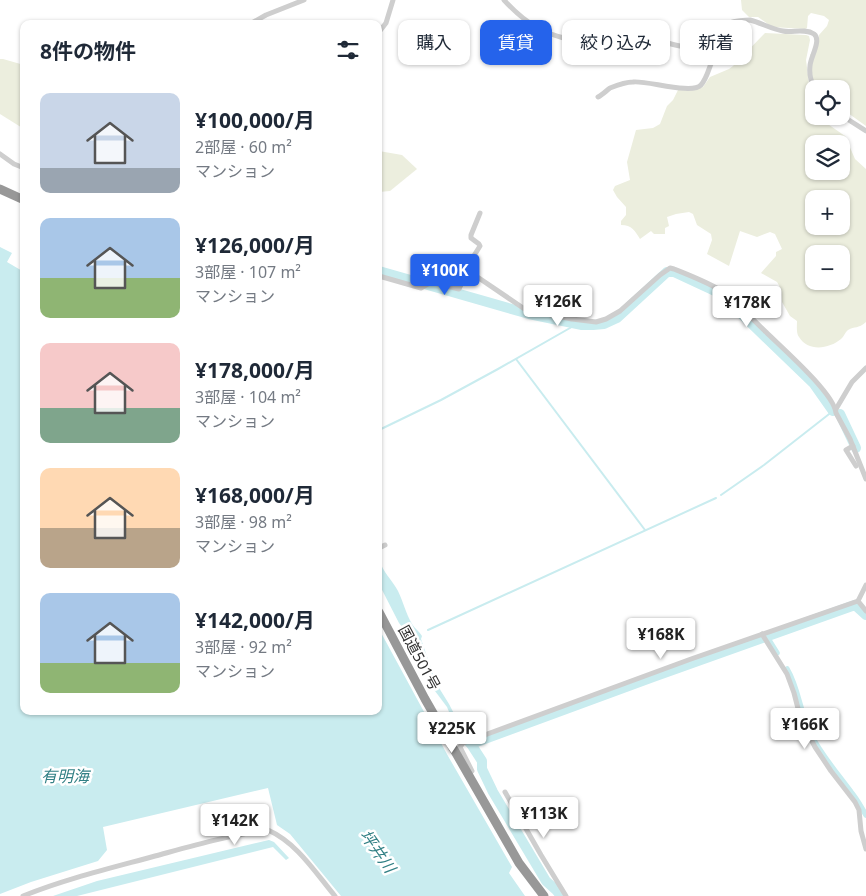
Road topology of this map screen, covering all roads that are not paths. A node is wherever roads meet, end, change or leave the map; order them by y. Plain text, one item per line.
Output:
1 (304, 0) edge
2 (393, 0) edge
3 (504, 0) edge
4 (257, 20) edge
5 (752, 21) edge
6 (382, 28) edge
7 (680, 47) edge
8 (710, 65) edge
9 (811, 80) edge
10 (598, 97) dead end
11 (850, 121) edge
12 (866, 131) edge
13 (0, 154) edge
14 (20, 166) edge
15 (0, 189) edge
16 (20, 198) edge
17 (480, 213) dead end
18 (467, 272) junction
19 (382, 277) edge
20 (865, 371) edge
21 (836, 409) junction
22 (853, 446) junction
23 (856, 466) dead end
24 (866, 479) edge
25 (385, 545) dead end
26 (382, 546) edge
27 (866, 585) edge
28 (866, 599) edge
29 (858, 602) junction
30 (866, 611) edge
31 (382, 618) edge
32 (763, 637) junction
33 (468, 776) junction
34 (505, 792) dead end
35 (866, 849) edge
36 (23, 896) edge
37 (335, 896) edge
38 (544, 896) edge
39 (566, 896) edge

1 - 4 street
2 - 6 street
3 - 7 street
5 - 9 street
8 - 10 street
11 - 12 street
13 - 14 street
15 - 16 highway
17 - 18 street
18 - 19 street
18 - 21 street
20 - 21 street
21 - 22 street
22 - 23 street
22 - 24 street
25 - 26 street
27 - 29 street
28 - 29 street
29 - 30 street
29 - 32 street
31 - 33 highway, 国道501号
32 - 33 street
32 - 35 street
33 - 38 highway, 国道501号
34 - 39 street
36 - 37 street

